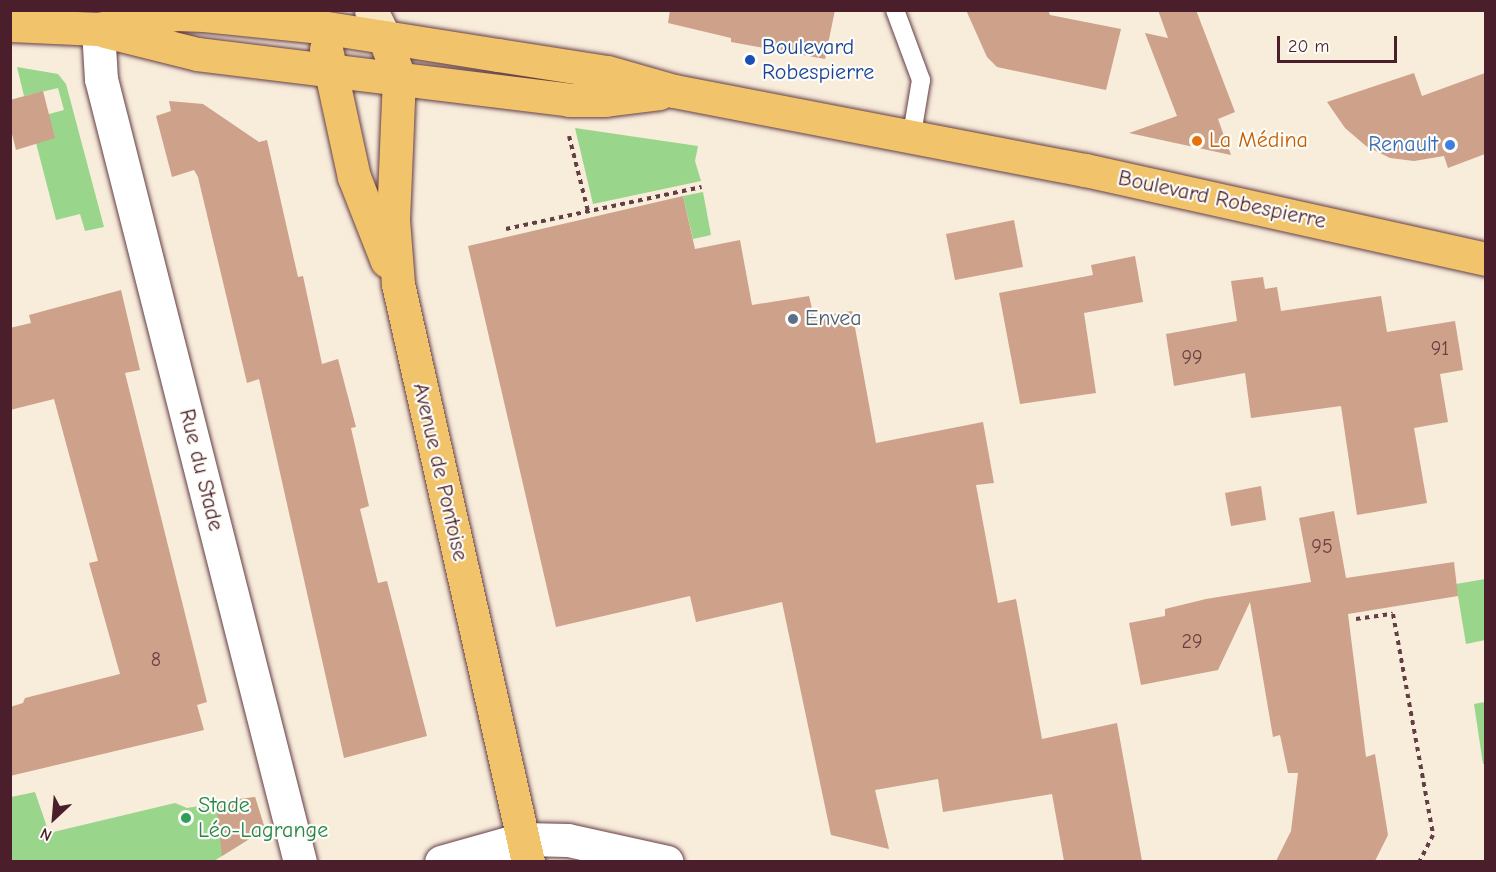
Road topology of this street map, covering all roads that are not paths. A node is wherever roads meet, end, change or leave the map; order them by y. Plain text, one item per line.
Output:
1 (895, 10) edge
2 (321, 19) edge
3 (377, 24) edge
4 (10, 25) edge
5 (98, 29) junction
6 (330, 68) junction
7 (399, 77) junction
8 (675, 91) junction
9 (912, 134) junction
10 (1485, 259) edge
11 (398, 284) junction
12 (526, 850) edge
13 (300, 861) edge
14 (441, 861) edge
15 (667, 861) edge

1 - 9 lane
2 - 3 main road, Boulevard Robespierre
2 - 5 main road, Boulevard Robespierre
2 - 6 main road
3 - 7 main road
3 - 8 main road, Boulevard Robespierre
4 - 5 main road, Boulevard Robespierre
5 - 6 main road, Boulevard Robespierre
5 - 13 street, Rue du Stade
6 - 7 main road, Boulevard Robespierre
6 - 11 main road
7 - 8 main road, Boulevard Robespierre
7 - 11 main road, Avenue de Pontoise
8 - 9 main road, Boulevard Robespierre
9 - 10 main road, Boulevard Robespierre
11 - 12 main road, Avenue de Pontoise
12 - 14 street
12 - 15 street

